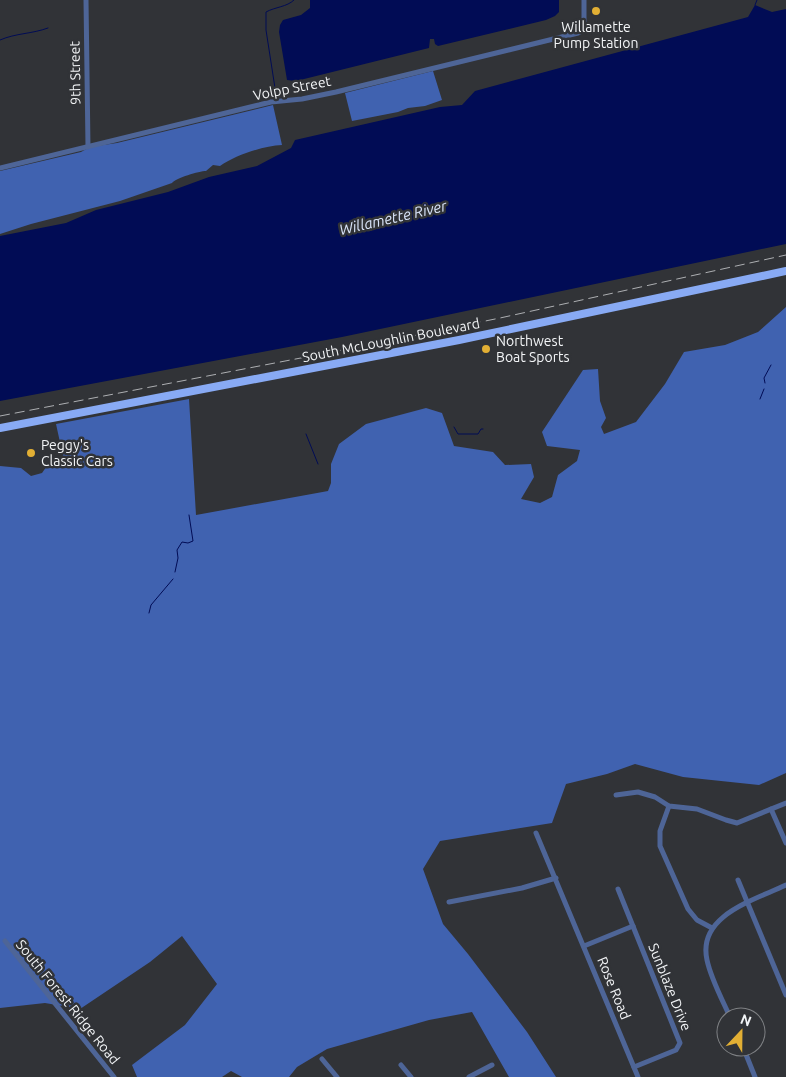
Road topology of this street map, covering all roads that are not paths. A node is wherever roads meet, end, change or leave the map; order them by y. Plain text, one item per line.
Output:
1 (86, 0) edge
2 (584, 0) edge
3 (88, 147) junction
4 (0, 168) edge
5 (786, 271) edge
6 (0, 428) edge
7 (616, 795) dead end
8 (786, 803) edge
9 (669, 806) junction
10 (771, 810) junction
11 (536, 832) dead end
12 (786, 843) edge
13 (556, 878) junction
14 (738, 880) dead end
15 (786, 885) edge
16 (618, 890) dead end
17 (449, 902) dead end
18 (748, 903) junction
19 (632, 926) junction
20 (712, 928) junction
21 (5, 941) dead end
22 (584, 946) junction
23 (786, 995) edge
24 (726, 1007) edge
25 (747, 1057) edge
26 (322, 1059) dead end
27 (401, 1064) dead end
28 (492, 1065) dead end
29 (634, 1067) junction
30 (114, 1077) edge
31 (337, 1077) edge
32 (411, 1077) edge
33 (469, 1077) edge
34 (638, 1077) edge
35 (755, 1077) edge

1 - 3 street, 9th Street
2 - 3 street, Volpp Street
3 - 4 street, Volpp Street
5 - 6 highway, South McLoughlin Boulevard
7 - 9 street
8 - 10 street
9 - 10 street
9 - 20 street
10 - 12 street
11 - 13 street, Rose Road
13 - 17 street
13 - 22 street, Rose Road
14 - 18 street
15 - 18 street
16 - 19 street, Sunblaze Drive
18 - 20 street
18 - 23 street
19 - 22 street
19 - 29 street, Sunblaze Drive
20 - 24 street
21 - 30 street, South Forest Ridge Road
22 - 29 street, Rose Road
25 - 35 street
26 - 31 street
27 - 32 street
28 - 33 street
29 - 34 street, Rose Road

